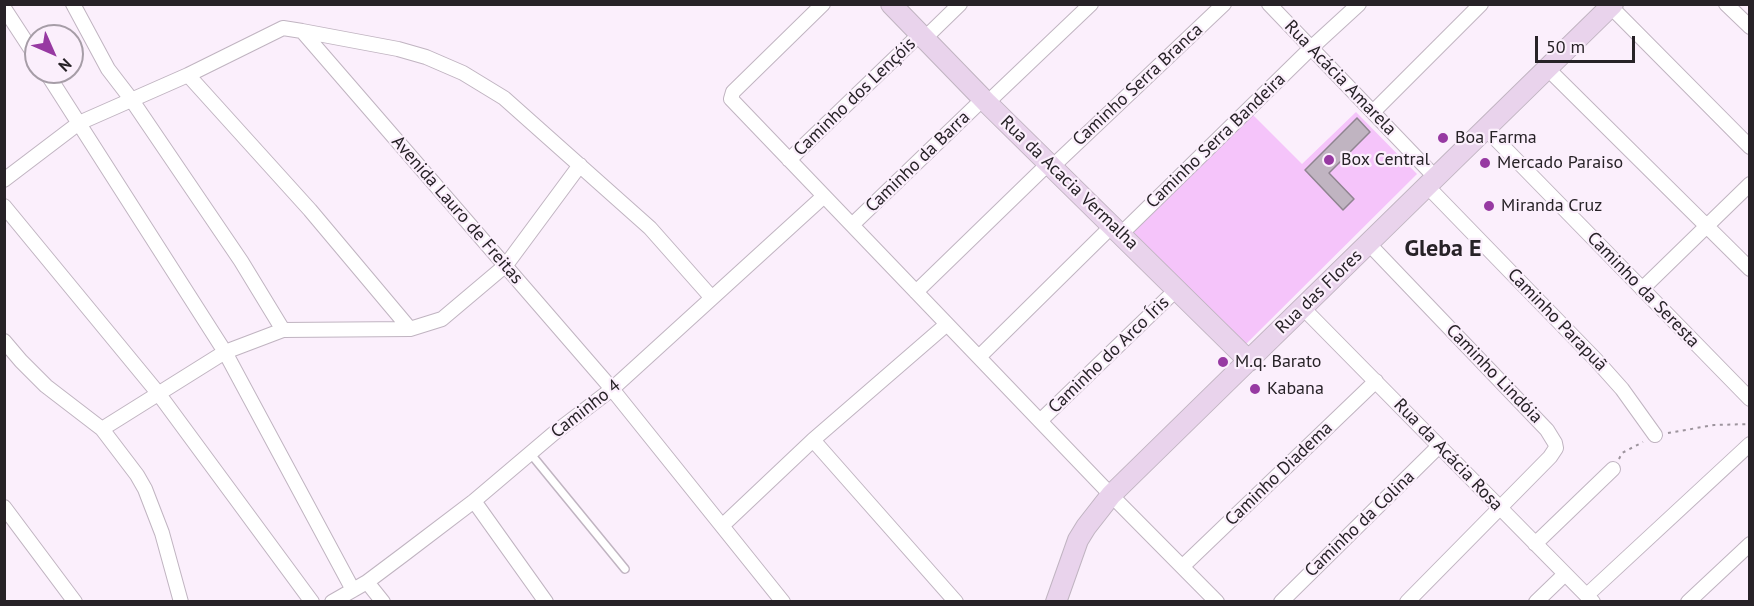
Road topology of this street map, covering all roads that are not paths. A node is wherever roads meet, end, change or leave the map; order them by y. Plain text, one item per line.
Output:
1 (73, 4) edge
2 (823, 4) edge
3 (891, 4) edge
4 (960, 4) edge
5 (1090, 4) edge
6 (1224, 4) edge
7 (1269, 4) edge
8 (1359, 4) edge
9 (1481, 4) edge
10 (1726, 4) edge
11 (1612, 6) edge
12 (4, 8) edge
13 (1749, 27) edge
14 (302, 31) junction
15 (922, 37) junction
16 (24, 39) edge
17 (1311, 48) junction
18 (1548, 69) junction
19 (188, 75) junction
20 (54, 84) edge
21 (131, 99) junction
22 (985, 101) junction
23 (1373, 112) junction
24 (79, 123) junction
25 (1486, 129) junction
26 (1749, 147) edge
27 (789, 160) junction
28 (580, 165) junction
29 (1051, 165) junction
30 (4, 180) edge
31 (1432, 182) junction
32 (1749, 184) edge
33 (824, 196) junction
34 (4, 206) edge
35 (852, 225) junction
36 (1707, 226) junction
37 (1117, 229) junction
38 (1369, 244) junction
39 (506, 266) junction
40 (1749, 269) edge
41 (1177, 289) junction
42 (1642, 289) junction
43 (916, 292) junction
44 (712, 298) junction
45 (1303, 308) junction
46 (947, 324) junction
47 (410, 329) junction
48 (283, 330) junction
49 (4, 341) edge
50 (225, 352) junction
51 (979, 357) junction
52 (1249, 361) junction
53 (1376, 381) junction
54 (612, 389) junction
55 (158, 393) junction
56 (1749, 399) edge
57 (1040, 421) junction
58 (102, 429) junction
59 (1655, 435) road end
60 (813, 440) junction
61 (1749, 444) edge
62 (1439, 446) junction
63 (530, 453) junction
64 (1613, 469) road end
65 (1111, 495) junction
66 (474, 501) junction
67 (4, 507) edge
68 (1499, 507) junction
69 (722, 526) junction
70 (1534, 544) junction
71 (1749, 544) edge
72 (1183, 566) junction
73 (625, 569) dead end
74 (1564, 574) junction
75 (367, 582) junction
76 (353, 590) junction
77 (1590, 598) edge
78 (75, 602) edge
79 (181, 602) edge
80 (312, 602) edge
81 (332, 602) edge
82 (383, 602) edge
83 (546, 602) edge
84 (783, 602) edge
85 (956, 602) edge
86 (1056, 602) edge
87 (1217, 602) edge
88 (1281, 602) edge
89 (1407, 602) edge
90 (1536, 602) edge
91 (1688, 602) edge

1 - 21 street
2 - 27 street
3 - 15 street, Rua da Acacia Vermalha
4 - 15 street, Caminho dos Lençóis
5 - 22 street, Caminho da Barra
6 - 29 street, Caminho Serra Branca
7 - 17 street, Rua Acácia Amarela
8 - 17 street, Caminho Serra Bandeira
9 - 23 street
10 - 13 street
11 - 18 street, Rua das Flores
11 - 26 street
12 - 16 street
14 - 19 street
14 - 28 street
14 - 39 street, Avenida Lauro de Freitas
15 - 22 street, Rua da Acacia Vermalha
15 - 27 street, Caminho dos Lençóis
17 - 23 street, Rua Acácia Amarela
17 - 37 street, Caminho Serra Bandeira
18 - 25 street, Rua das Flores
18 - 36 street
19 - 21 street
19 - 47 street
20 - 24 street
21 - 24 street
21 - 48 street
22 - 29 street, Rua da Acacia Vermalha
22 - 35 street, Caminho da Barra
23 - 31 street, Rua Acácia Amarela
24 - 30 street
24 - 50 street
25 - 31 street, Rua das Flores
25 - 42 street, Caminho da Seresta
27 - 33 street
28 - 39 street
28 - 44 street
29 - 37 street, Rua da Acacia Vermalha
29 - 43 street, Caminho Serra Branca
31 - 38 street, Rua das Flores
31 - 59 street, Caminho Parapuã
32 - 36 street
33 - 35 street
33 - 44 street, Caminho 4
34 - 55 street
35 - 43 street
36 - 40 street
36 - 42 street
37 - 41 street, Rua da Acacia Vermalha
37 - 51 street, Caminho Serra Bandeira
38 - 45 street, Rua das Flores
38 - 68 street, Caminho Lindóia
39 - 47 street
39 - 54 street, Avenida Lauro de Freitas
41 - 52 street, Rua da Acacia Vermalha
41 - 57 street, Caminho do Arco Íris
42 - 56 street, Caminho da Seresta
43 - 46 street
44 - 54 street, Caminho 4
45 - 52 street, Rua das Flores
45 - 53 street, Rua da Acácia Rosa
46 - 51 street
46 - 60 street
47 - 48 street
48 - 50 street
49 - 58 street
50 - 55 street
50 - 76 street
51 - 57 street
52 - 65 street, Rua das Flores
53 - 62 street, Rua da Acácia Rosa
53 - 72 street, Caminho Diadema
54 - 63 street, Caminho 4
54 - 69 street, Avenida Lauro de Freitas
55 - 58 street
55 - 80 street
57 - 65 street
58 - 79 street
60 - 69 street
60 - 85 street
61 - 77 street
62 - 68 street, Rua da Acácia Rosa
62 - 88 street, Caminho da Colina
63 - 66 street, Caminho 4
63 - 73 lane
64 - 70 street
65 - 72 street
65 - 86 street, Rua das Flores
66 - 75 street, Caminho 4
66 - 83 street
67 - 78 street
68 - 70 street, Rua da Acácia Rosa
68 - 89 street
69 - 84 street, Avenida Lauro de Freitas
70 - 74 street, Rua da Acácia Rosa
71 - 91 street
72 - 87 street
74 - 77 street, Rua da Acácia Rosa
74 - 90 street
75 - 76 street, Caminho 4
75 - 82 street
76 - 81 street, Caminho 4

